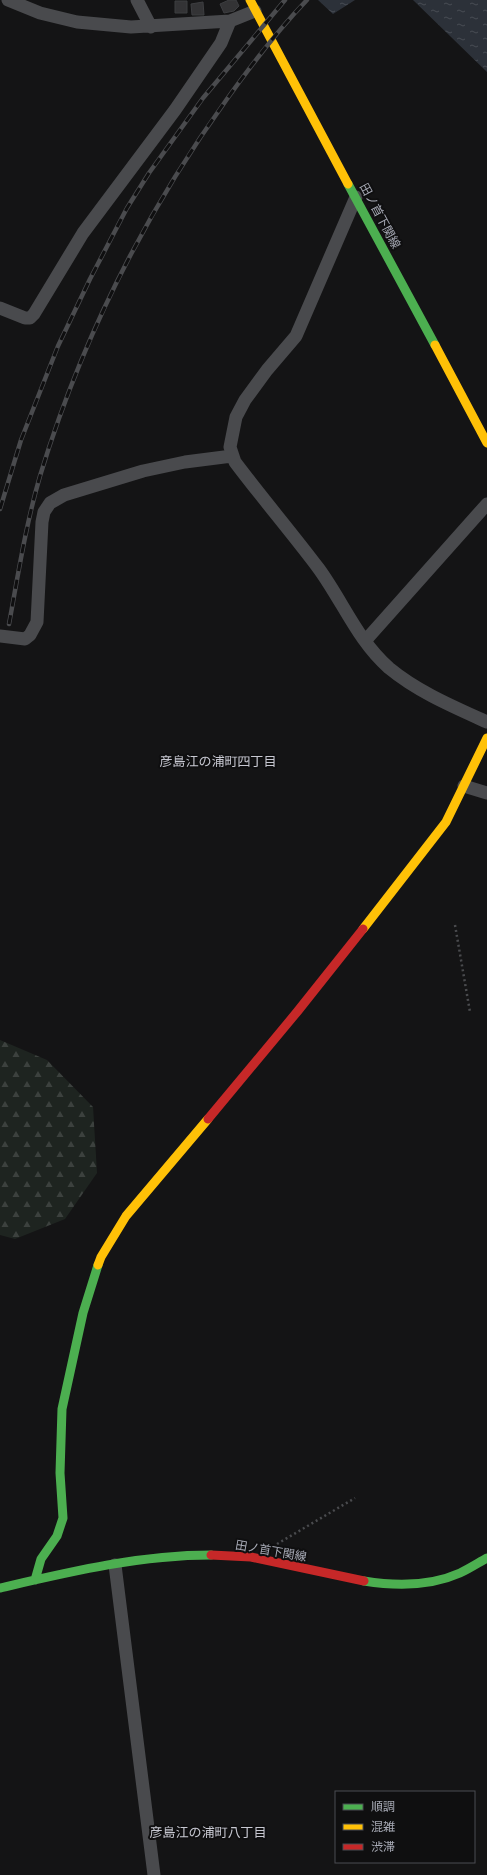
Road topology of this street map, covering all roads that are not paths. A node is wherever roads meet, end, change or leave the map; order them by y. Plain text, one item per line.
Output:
1 (8, 0) edge
2 (136, 0) edge
3 (252, 6) edge
4 (230, 21) junction
5 (151, 27) junction
6 (356, 197) junction
7 (0, 308) edge
8 (487, 443) edge
9 (232, 456) junction
10 (487, 504) edge
11 (0, 636) edge
12 (365, 641) junction
13 (487, 722) edge
14 (487, 738) edge
15 (464, 786) junction
16 (487, 793) edge
17 (487, 1558) edge
18 (116, 1565) junction
19 (35, 1580) junction
20 (0, 1588) edge
21 (154, 1875) edge

1 - 5 street
2 - 5 street
3 - 4 street
3 - 6 main road, 田ノ首下関線
4 - 5 street
4 - 7 street
6 - 8 main road, 田ノ首下関線
6 - 9 street
9 - 11 street
9 - 12 street
10 - 12 street
12 - 13 street
14 - 15 main road
15 - 16 street
15 - 19 main road
17 - 18 main road, 田ノ首下関線
18 - 19 main road, 田ノ首下関線
18 - 21 street
19 - 20 main road, 田ノ首下関線

